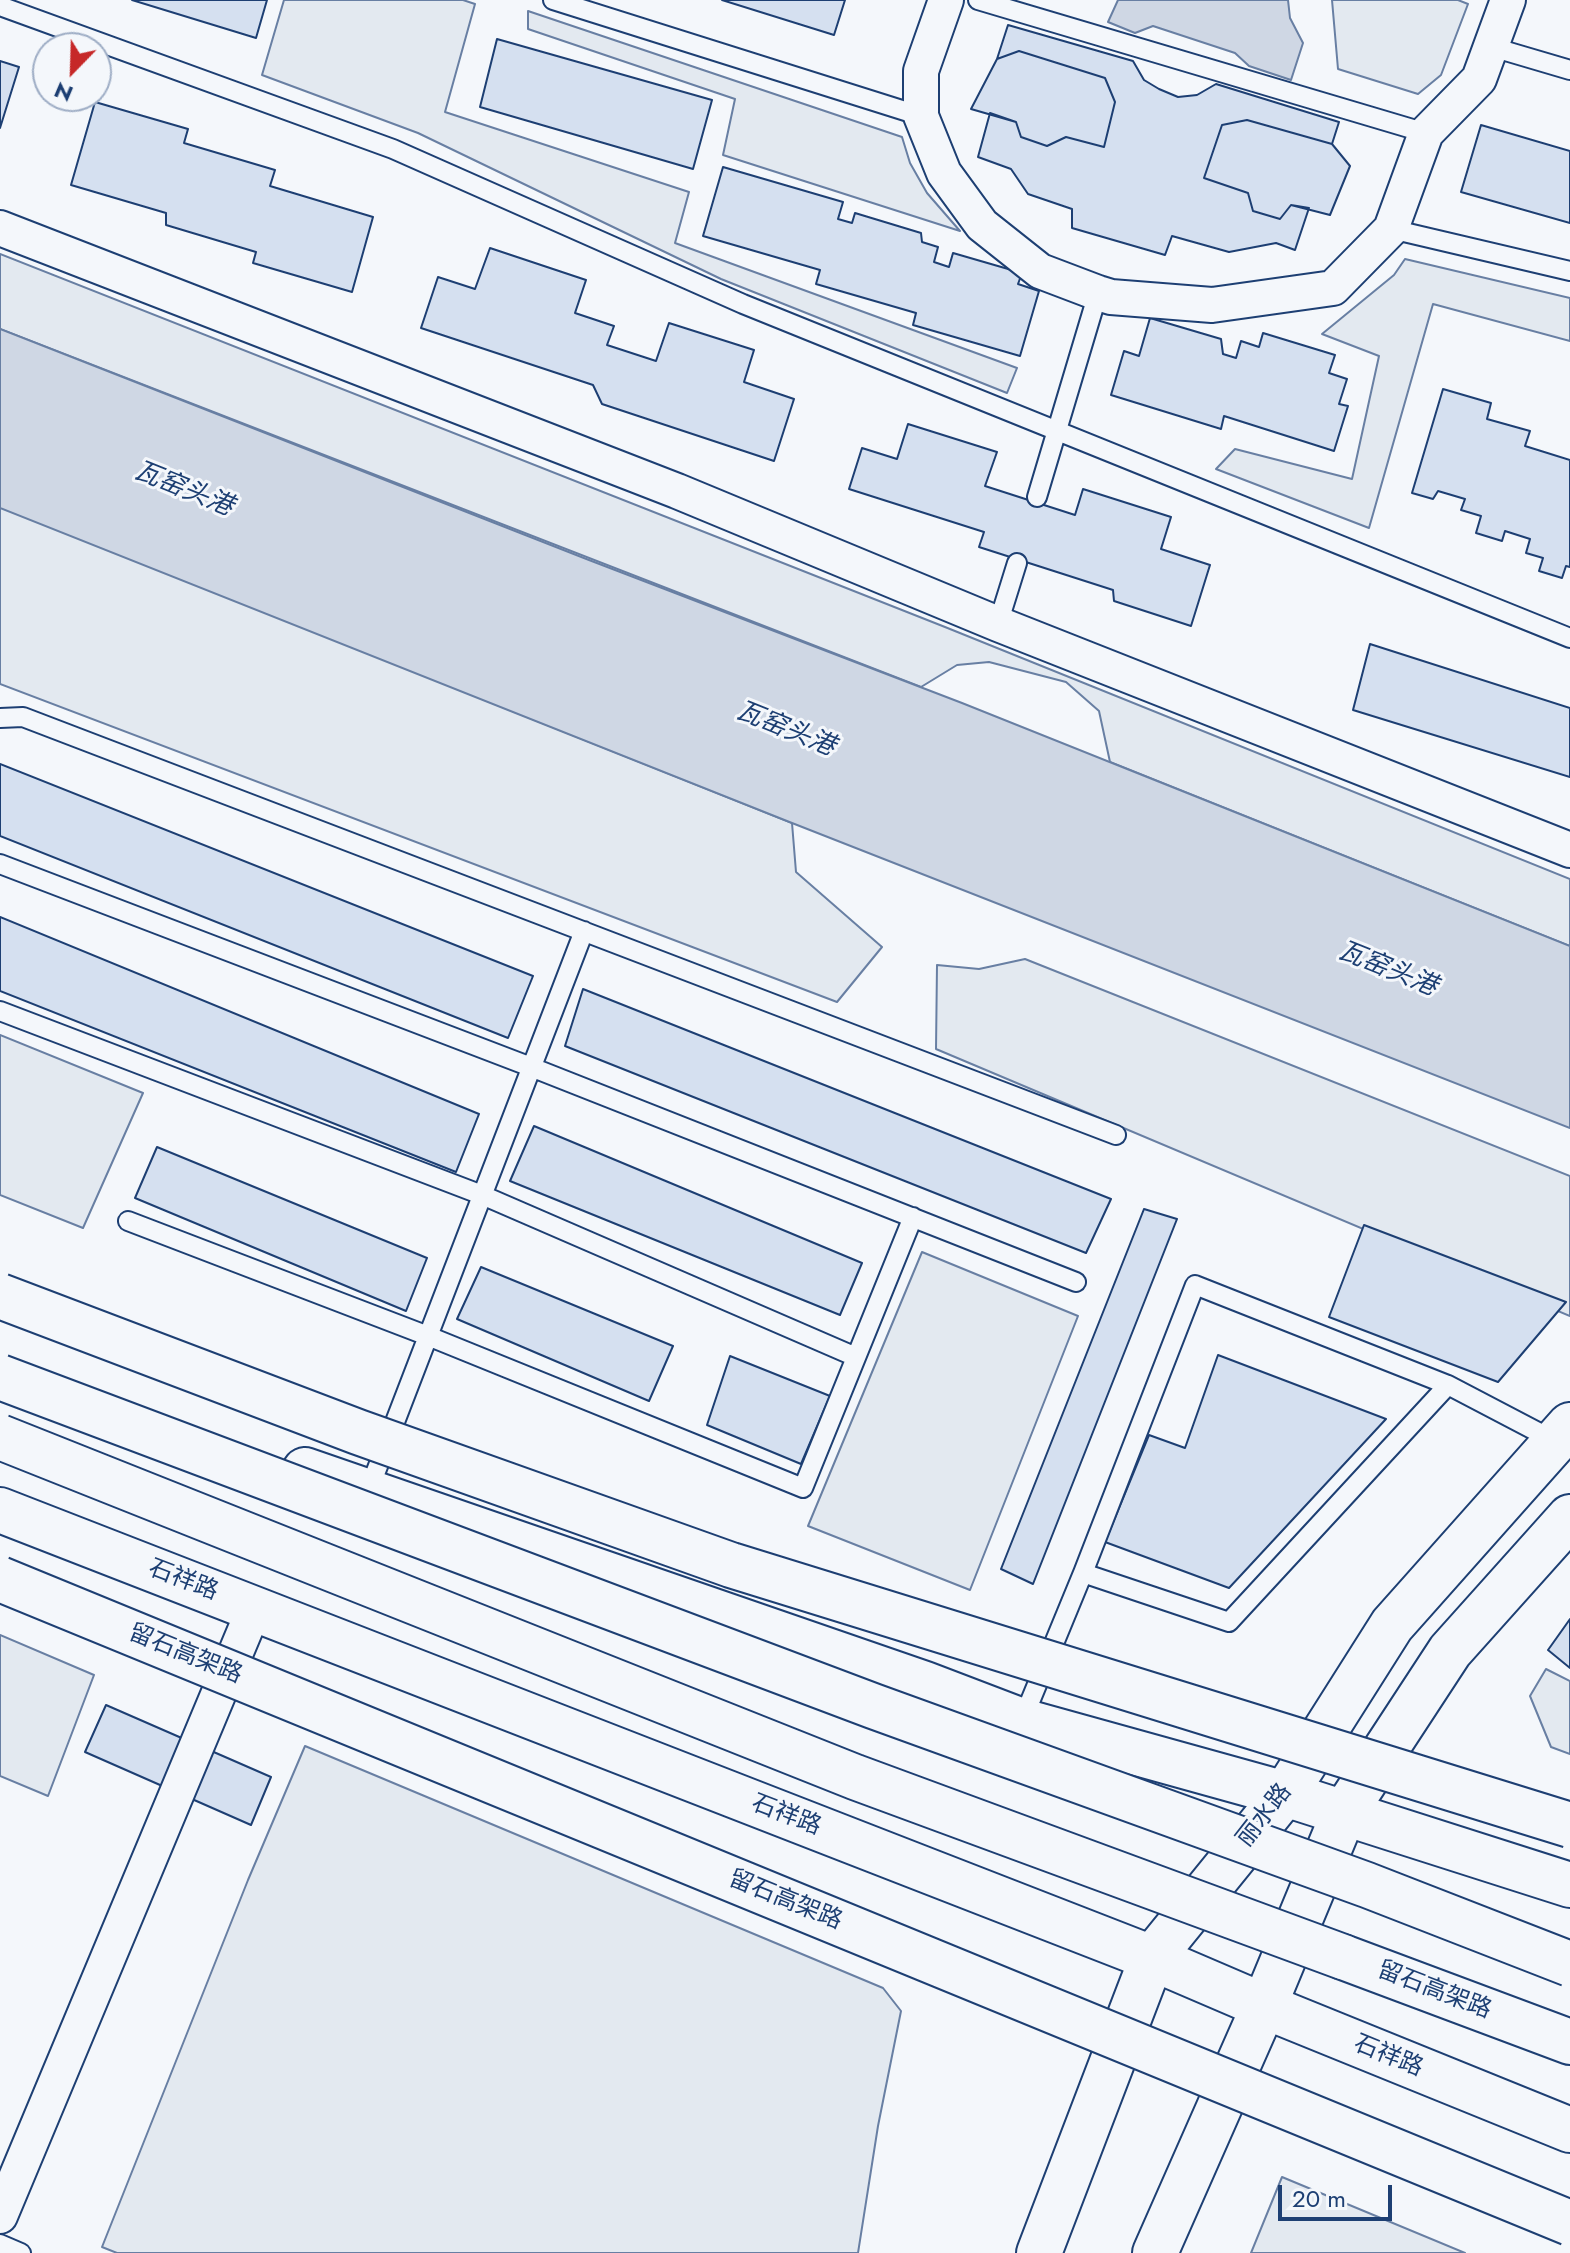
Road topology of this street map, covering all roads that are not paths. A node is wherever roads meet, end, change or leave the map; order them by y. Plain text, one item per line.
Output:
1 (553, 0) edge
2 (946, 0) edge
3 (978, 0) edge
4 (1508, 0) edge
5 (0, 6) edge
6 (1492, 47) junction
7 (1570, 70) edge
8 (921, 116) junction
9 (1426, 133) junction
10 (0, 228) edge
11 (1391, 229) junction
12 (1570, 271) edge
13 (1098, 293) junction
14 (1058, 432) junction
15 (1037, 497) dead end
16 (1017, 563) dead end
17 (998, 624) junction
18 (1570, 638) edge
19 (0, 718) edge
20 (1570, 850) edge
21 (0, 864) edge
22 (584, 931) junction
23 (0, 1011) edge
24 (531, 1067) junction
25 (1116, 1135) dead end
26 (482, 1195) junction
27 (913, 1217) junction
28 (128, 1221) dead end
29 (1076, 1282) dead end
30 (0, 1296) edge
31 (428, 1336) junction
32 (0, 1355) edge
33 (856, 1357) junction
34 (0, 1375) edge
35 (1448, 1385) junction
36 (1562, 1433) edge
37 (0, 1437) edge
38 (368, 1492) junction
39 (0, 1510) edge
40 (1570, 1517) edge
41 (1083, 1573) junction
42 (0, 1579) edge
43 (254, 1609) junction
44 (1022, 1721) junction
45 (1285, 1794) junction
46 (1344, 1813) junction
47 (1570, 1825) edge
48 (1570, 1885) edge
49 (1152, 1958) junction
50 (1570, 1964) edge
51 (1264, 2006) junction
52 (1570, 2042) edge
53 (1570, 2130) edge
54 (0, 2216) edge
55 (1570, 2223) edge
56 (0, 2244) edge
57 (21, 2253) edge
58 (1039, 2253) edge
59 (1155, 2253) edge

1 - 8 lane
2 - 8 street
3 - 9 lane
4 - 6 street
5 - 14 lane
6 - 7 lane
6 - 9 street
8 - 13 street
9 - 11 street
10 - 17 street
11 - 12 lane
11 - 13 street
13 - 14 lane
14 - 15 lane
14 - 18 lane
16 - 17 lane
17 - 20 street
19 - 22 lane
21 - 24 lane
22 - 24 lane
22 - 25 lane
23 - 26 lane
24 - 26 lane
24 - 27 lane
26 - 31 lane
26 - 33 lane
27 - 29 lane
27 - 33 lane
28 - 31 lane
30 - 47 main road, bridge
31 - 33 lane
31 - 38 lane
32 - 38 main road
34 - 50 main road, bridge
35 - 36 lane
35 - 41 lane
35 - 41 lane
36 - 45 main road, 丽水路
37 - 52 main road, 留石高架路, bridge
38 - 44 main road
39 - 43 main road, 石祥路
40 - 46 main road
41 - 44 lane
42 - 55 main road, 留石高架路, bridge
43 - 49 main road, 石祥路
43 - 54 street
44 - 45 main road
45 - 46 main road
45 - 49 main road, 丽水路
46 - 48 main road
46 - 51 main road
49 - 51 main road, 石祥路
49 - 58 main road, 丽水路
51 - 53 main road, 石祥路
51 - 59 main road
56 - 57 lane

